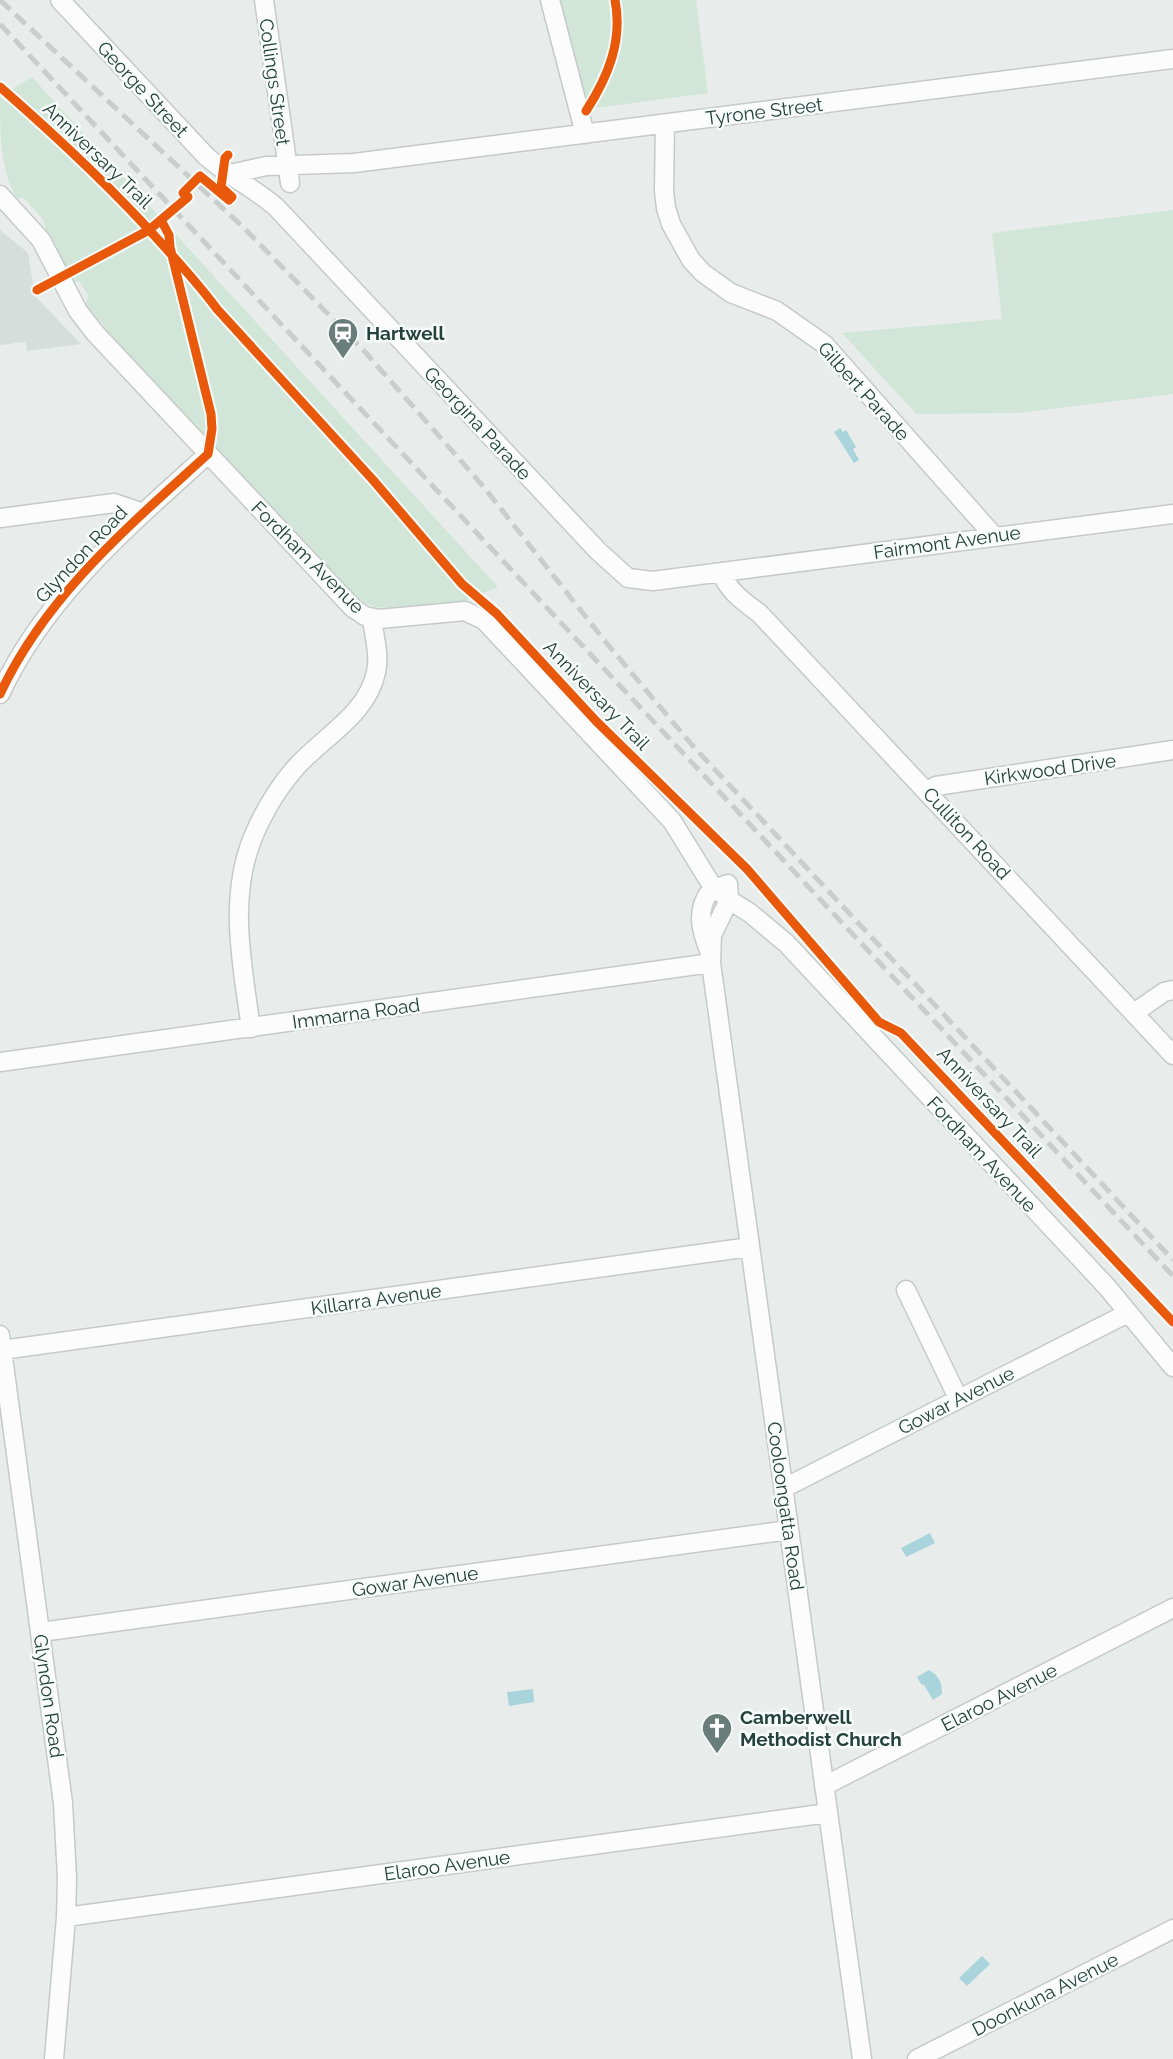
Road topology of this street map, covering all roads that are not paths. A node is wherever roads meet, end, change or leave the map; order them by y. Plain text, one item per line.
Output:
1 (60, 0) edge
2 (264, 0) edge
3 (550, 0) edge
4 (1173, 60) edge
5 (665, 124) junction
6 (585, 134) junction
7 (355, 163) junction
8 (287, 164) junction
9 (230, 174) junction
10 (290, 183) junction
11 (0, 195) edge
12 (276, 207) junction
13 (208, 454) junction
14 (143, 513) junction
15 (1173, 513) edge
16 (0, 518) edge
17 (993, 536) junction
18 (730, 571) junction
19 (372, 619) junction
20 (0, 694) edge
21 (1173, 750) edge
22 (927, 790) junction
23 (723, 890) junction
24 (711, 958) junction
25 (1173, 990) edge
26 (1135, 1013) junction
27 (251, 1028) junction
28 (1173, 1055) edge
29 (0, 1062) edge
30 (750, 1247) junction
31 (906, 1290) dead end
32 (1128, 1313) junction
33 (1, 1343) edge
34 (1173, 1367) edge
35 (958, 1398) junction
36 (784, 1488) junction
37 (789, 1530) junction
38 (1173, 1608) edge
39 (41, 1632) junction
40 (824, 1786) junction
41 (828, 1813) junction
42 (66, 1917) junction
43 (1173, 1929) edge
44 (54, 2059) edge
45 (862, 2059) edge
46 (917, 2059) edge

1 - 9 street, George Street
2 - 8 street, Collings Street
3 - 6 street
4 - 5 street, Tyrone Street
5 - 6 street, Tyrone Street
5 - 17 street, Gilbert Parade
6 - 7 street, Tyrone Street
7 - 8 street, Tyrone Street
7 - 10 street, Tyrone Street
8 - 9 street, Tyrone Street
8 - 10 street, Collings Street
9 - 12 street, Georgina Parade
10 - 12 street
11 - 13 street, Fordham Avenue
12 - 18 street, Georgina Parade
13 - 14 street, Glyndon Road
13 - 19 street, Fordham Avenue
14 - 16 street
14 - 20 street, Glyndon Road
15 - 17 street, Fairmont Avenue
17 - 18 street, Fairmont Avenue
18 - 22 street, Culliton Road
19 - 23 street, Fordham Avenue
19 - 27 street
21 - 22 street, Kirkwood Drive
22 - 26 street, Culliton Road
23 - 24 street, Cooloongatta Road
23 - 32 street, Fordham Avenue
24 - 27 street, Immarna Road
24 - 30 street, Cooloongatta Road
25 - 26 street
26 - 28 street, Culliton Road
27 - 29 street, Immarna Road
30 - 33 street, Killarra Avenue
30 - 36 street, Cooloongatta Road
31 - 35 street
32 - 34 street, Fordham Avenue
32 - 35 street, Gowar Avenue
33 - 39 street, Glyndon Road
35 - 36 street, Gowar Avenue
36 - 37 street, Cooloongatta Road
37 - 39 street, Gowar Avenue
37 - 40 street, Cooloongatta Road
38 - 40 street, Elaroo Avenue
39 - 42 street, Glyndon Road
40 - 41 street, Cooloongatta Road
41 - 42 street, Elaroo Avenue
41 - 45 street, Cooloongatta Road
42 - 44 street, Glyndon Road
43 - 46 street, Doonkuna Avenue

